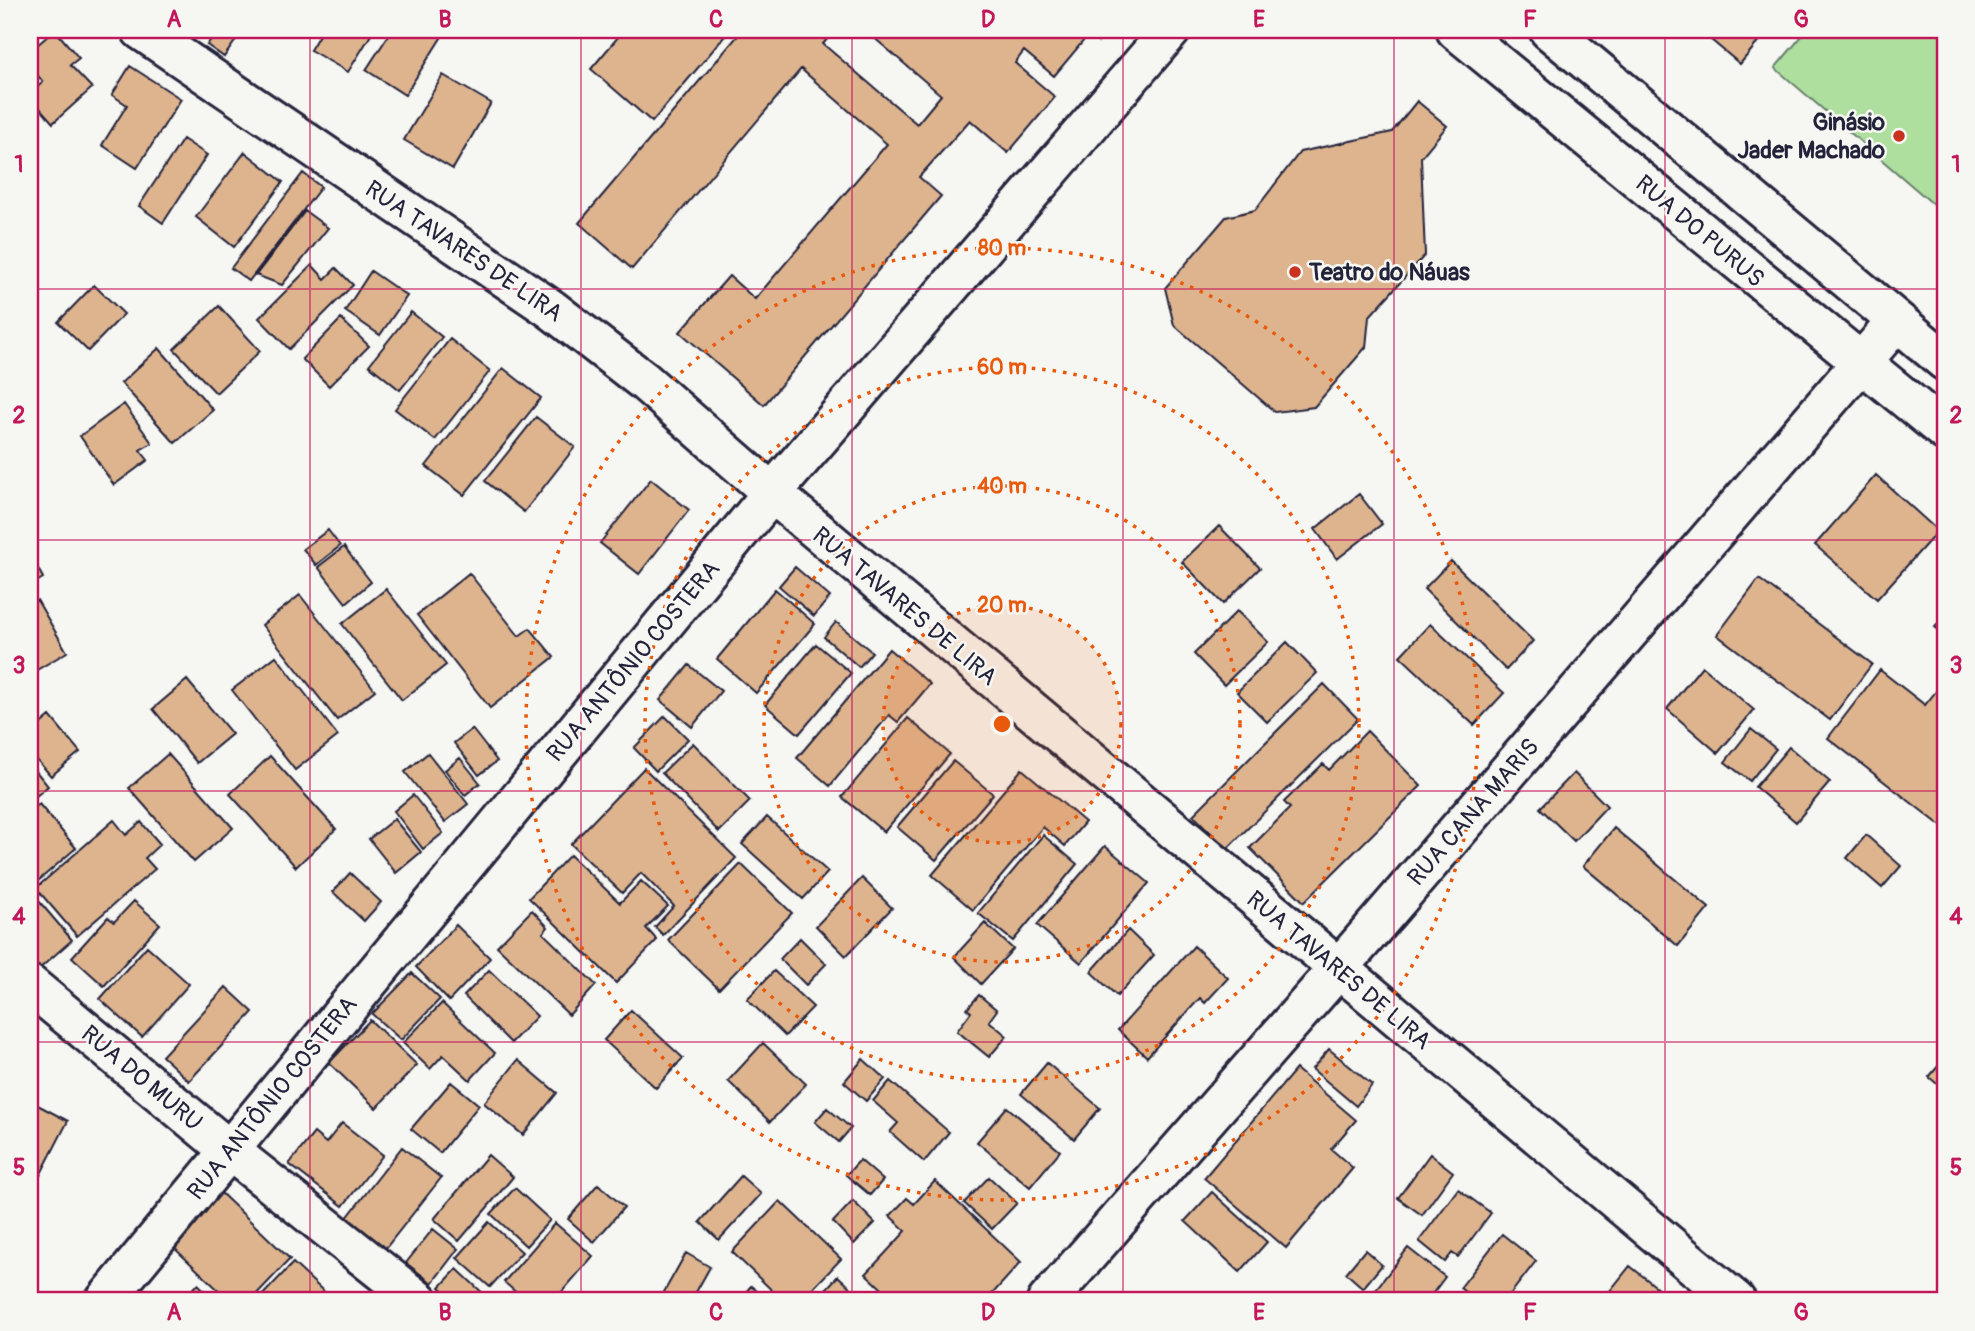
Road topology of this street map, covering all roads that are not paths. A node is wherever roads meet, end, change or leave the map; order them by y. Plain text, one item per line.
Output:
1 (141, 30) edge
2 (1171, 30) edge
3 (1456, 30) edge
4 (1549, 30) edge
5 (1897, 321) junction
6 (1945, 361) edge
7 (1860, 363) junction
8 (1945, 431) edge
9 (772, 493) junction
10 (1338, 969) junction
11 (30, 985) edge
12 (229, 1150) junction
13 (105, 1301) edge
14 (419, 1301) edge
15 (1046, 1301) edge
16 (1736, 1301) edge

1 - 9 street, RUA TAVARES DE LIRA
2 - 9 street, RUA ANTÔNIO COSTERA
3 - 7 street, RUA DO PURUS
4 - 5 street
5 - 6 street
5 - 7 street, RUA CANA MARIS
7 - 8 street, RUA DO PURUS
7 - 10 street, RUA CANA MARIS
9 - 10 street, RUA TAVARES DE LIRA
9 - 12 street, RUA ANTÔNIO COSTERA
10 - 15 street, RUA CANA MARIS
10 - 16 street, RUA TAVARES DE LIRA
11 - 12 street, RUA DO MURU
12 - 13 street, RUA ANTÔNIO COSTERA
12 - 14 street, RUA DO MURU

